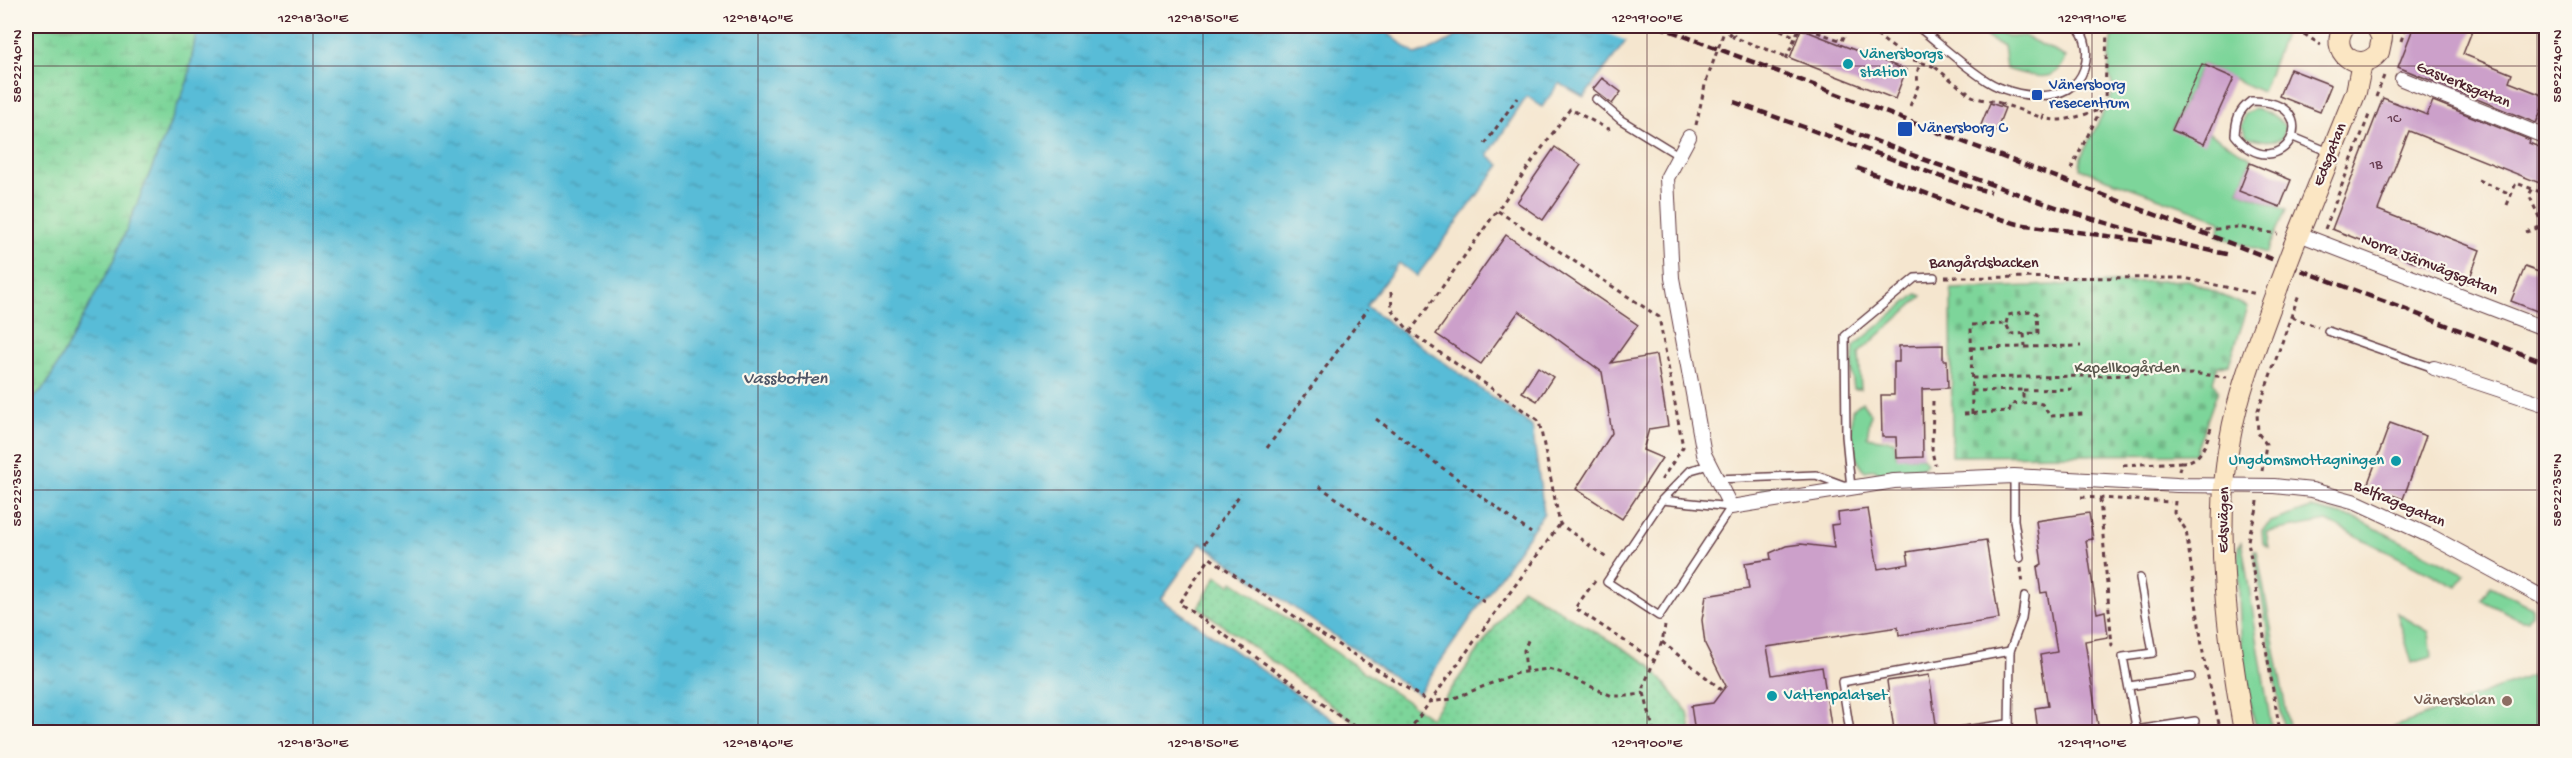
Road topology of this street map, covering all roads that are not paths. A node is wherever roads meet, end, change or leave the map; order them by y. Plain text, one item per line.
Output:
1 (1917, 26) edge
2 (2076, 26) edge
3 (2345, 26) edge
4 (2376, 26) edge
5 (2362, 63) junction
6 (2402, 79) dead end
7 (1596, 99) dead end
8 (1689, 137) road end
9 (2293, 137) junction
10 (2547, 137) edge
11 (2331, 153) junction
12 (1678, 155) junction
13 (2297, 240) junction
14 (1934, 278) road end
15 (2547, 329) edge
16 (2328, 331) road end
17 (2434, 368) joint
18 (2547, 405) edge
19 (1709, 465) junction
20 (2014, 476) junction
21 (1716, 479) junction
22 (2225, 485) junction
23 (1851, 488) junction
24 (1662, 500) junction
25 (1731, 507) junction
26 (2020, 558) road end
27 (2140, 578) dead end
28 (2025, 596) road end
29 (2547, 599) edge
30 (2010, 651) junction
31 (2190, 677) dead end
32 (2128, 686) junction
33 (2194, 721) dead end
34 (2007, 724) junction
35 (2137, 731) edge
36 (1850, 732) edge
37 (1952, 732) edge
38 (2009, 732) edge
39 (2244, 732) edge

1 - 2 lane
3 - 5 main road
4 - 5 main road
5 - 11 main road, Edsgatan
6 - 10 street, Gasverksgatan
7 - 12 lane
8 - 12 street
9 - 9 lane
9 - 11 lane
11 - 13 main road, Edsgatan
12 - 19 street
13 - 15 street, Norra Järnvägsgatan
13 - 22 main road, Edsvägen, bridge
14 - 23 lane, Bangårdsbacken
16 - 17 lane
17 - 18 street
19 - 21 street
19 - 24 lane
20 - 22 street, Belfragegatan
20 - 23 street, Belfragegatan
20 - 26 lane
21 - 23 lane
21 - 25 street
22 - 29 street, Belfragegatan
22 - 39 main road, Edsvägen
23 - 25 street, Belfragegatan
24 - 25 lane
24 - 25 lane
27 - 32 lane
28 - 30 lane
30 - 34 lane
30 - 36 lane
31 - 32 lane
32 - 35 lane
33 - 35 lane
34 - 37 lane
34 - 38 lane

